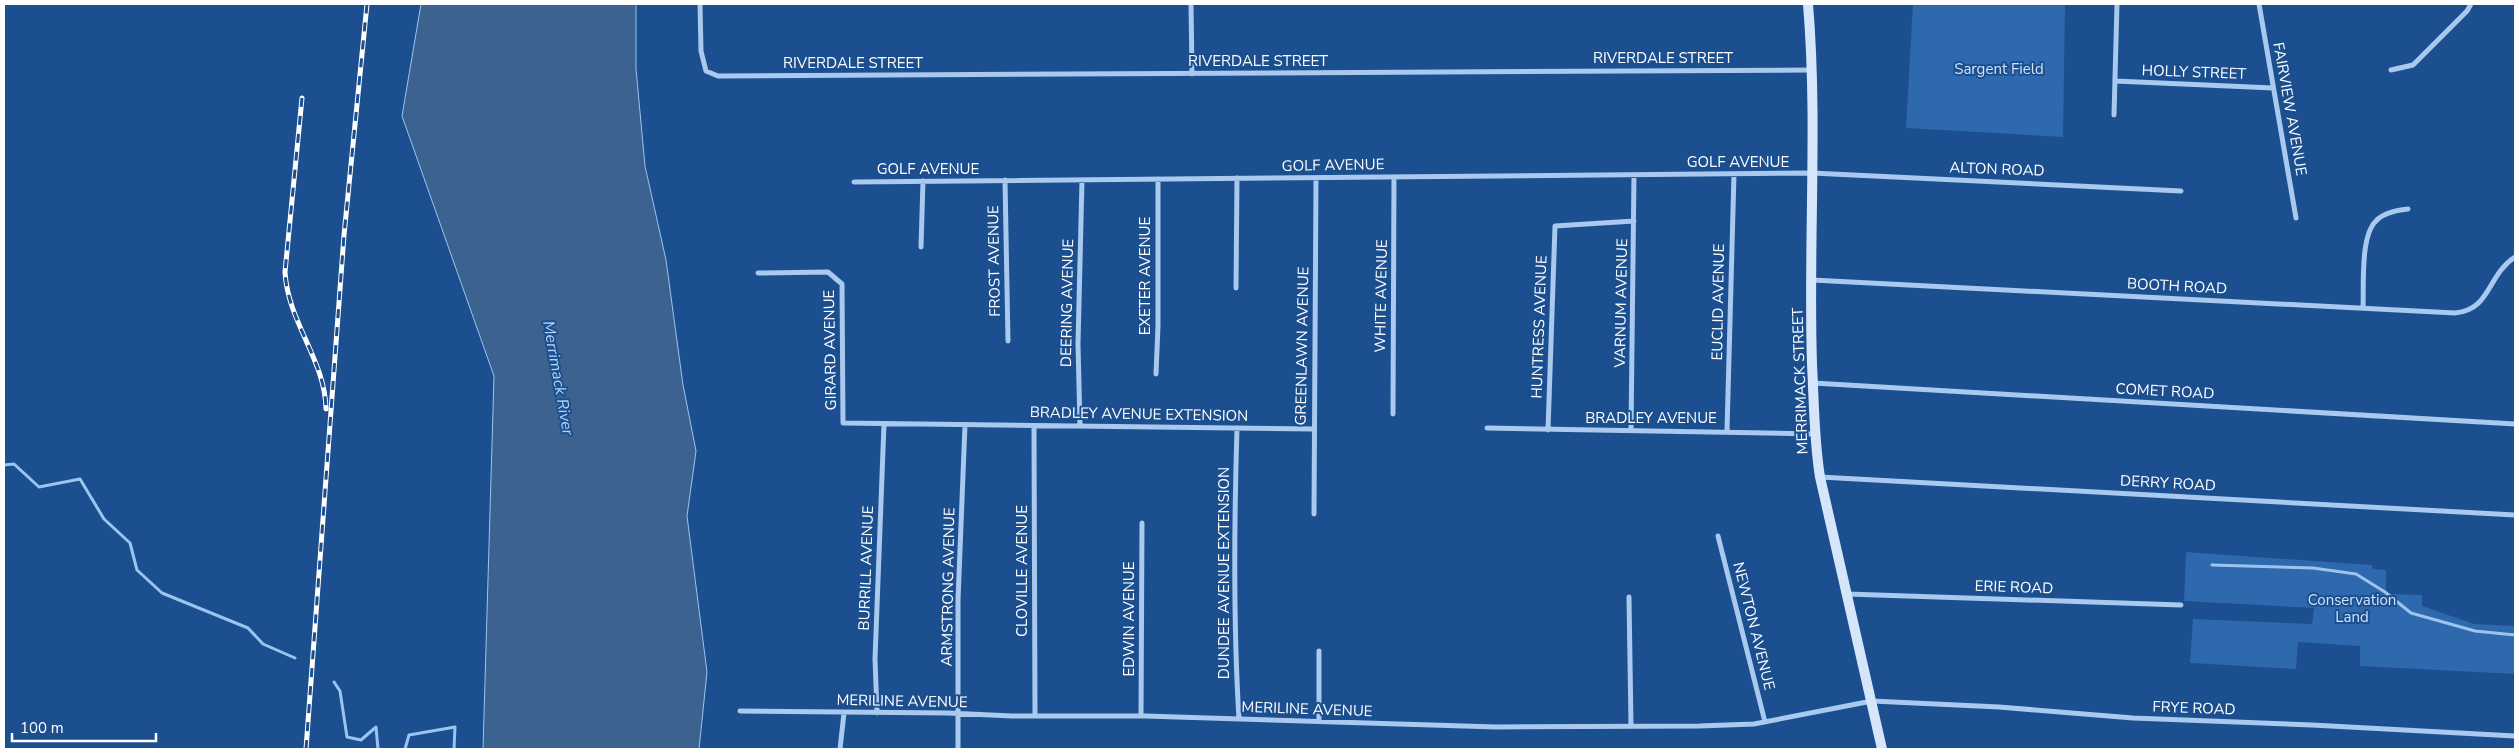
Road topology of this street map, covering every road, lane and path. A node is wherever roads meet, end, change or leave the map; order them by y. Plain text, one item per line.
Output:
1 (700, 4) edge
2 (1191, 4) edge
3 (1808, 4) edge
4 (2117, 4) edge
5 (2259, 4) edge
6 (2471, 4) edge
7 (1811, 70) junction
8 (2391, 70) dead end
9 (1192, 74) junction
10 (2115, 81) junction
11 (2273, 88) junction
12 (2114, 115) dead end
13 (1812, 173) junction
14 (1734, 174) junction
15 (1634, 175) junction
16 (1394, 177) junction
17 (1237, 178) junction
18 (1316, 178) junction
19 (1158, 179) junction
20 (1005, 180) junction
21 (1082, 180) junction
22 (923, 181) junction
23 (854, 182) dead end
24 (2181, 191) dead end
25 (2408, 209) dead end
26 (2296, 218) dead end
27 (1634, 221) junction
28 (921, 247) dead end
29 (2515, 257) edge
30 (758, 273) dead end
31 (1812, 280) junction
32 (1236, 288) dead end
33 (2363, 308) junction
34 (1008, 341) dead end
35 (1156, 374) dead end
36 (1813, 383) junction
37 (1393, 414) dead end
38 (884, 424) junction
39 (2515, 424) edge
40 (965, 425) junction
41 (1034, 426) junction
42 (1080, 426) junction
43 (1237, 428) junction
44 (1487, 428) dead end
45 (1314, 429) junction
46 (1548, 430) junction
47 (1631, 431) junction
48 (1727, 431) junction
49 (1815, 434) junction
50 (1820, 477) junction
51 (1314, 514) dead end
52 (2515, 515) edge
53 (1142, 523) dead end
54 (1718, 536) dead end
55 (1846, 594) junction
56 (1629, 597) dead end
57 (2181, 606) dead end
58 (1319, 651) dead end
59 (1872, 702) junction
60 (740, 711) dead end
61 (844, 713) junction
62 (877, 713) junction
63 (958, 714) junction
64 (1035, 715) junction
65 (1142, 716) junction
66 (1239, 719) junction
67 (1319, 721) junction
68 (1765, 722) junction
69 (1631, 726) junction
70 (2515, 736) edge
71 (840, 749) edge
72 (958, 749) edge
73 (1882, 749) edge

1 - 9 street, RIVERDALE STREET
2 - 9 street
3 - 7 main road, MERRIMACK STREET
4 - 10 street
5 - 11 street, FAIRVIEW AVENUE
6 - 8 street
7 - 9 street, RIVERDALE STREET
7 - 13 main road, MERRIMACK STREET
10 - 11 street, HOLLY STREET
10 - 12 street
11 - 26 street, FAIRVIEW AVENUE
13 - 14 street, GOLF AVENUE
13 - 24 street, ALTON ROAD
13 - 31 main road, MERRIMACK STREET
14 - 15 street, GOLF AVENUE
14 - 48 street, EUCLID AVENUE
15 - 16 street, GOLF AVENUE
15 - 27 street, VARNUM AVENUE
16 - 18 street, GOLF AVENUE
16 - 37 street, WHITE AVENUE
17 - 18 street, GOLF AVENUE
17 - 19 street, GOLF AVENUE
17 - 32 street
18 - 45 street, GREENLAWN AVENUE
19 - 21 street, GOLF AVENUE
19 - 35 street, EXETER AVENUE
20 - 21 street, GOLF AVENUE
20 - 22 street, GOLF AVENUE
20 - 34 street, FROST AVENUE
21 - 42 street, DEERING AVENUE
22 - 23 street, GOLF AVENUE
22 - 28 street
25 - 33 street
27 - 46 street, HUNTRESS AVENUE
27 - 47 street, VARNUM AVENUE
29 - 33 street, BOOTH ROAD
30 - 38 street, GIRARD AVENUE
31 - 33 street, BOOTH ROAD
31 - 36 main road, MERRIMACK STREET
36 - 39 street, COMET ROAD
36 - 49 main road, MERRIMACK STREET
38 - 40 street
38 - 62 street, BURRILL AVENUE
40 - 41 street, BRADLEY AVENUE EXTENSION
40 - 63 street, ARMSTRONG AVENUE
41 - 42 street, BRADLEY AVENUE EXTENSION
41 - 64 street, CLOVILLE AVENUE
42 - 43 street, BRADLEY AVENUE EXTENSION
43 - 45 street, BRADLEY AVENUE EXTENSION
43 - 66 street, DUNDEE AVENUE EXTENSION
44 - 46 street, BRADLEY AVENUE
45 - 51 street, GREENLAWN AVENUE
46 - 47 street, BRADLEY AVENUE
47 - 48 street, BRADLEY AVENUE
48 - 49 street, BRADLEY AVENUE
49 - 50 main road, MERRIMACK STREET
50 - 52 street, DERRY ROAD
50 - 55 main road, MERRIMACK STREET
53 - 65 street, EDWIN AVENUE
54 - 68 street, NEWTON AVENUE
55 - 57 street, ERIE ROAD
55 - 59 main road, MERRIMACK STREET
56 - 69 street
58 - 67 street
59 - 68 street, MERILINE AVENUE
59 - 70 street, FRYE ROAD
59 - 73 main road, MERRIMACK STREET
60 - 61 street, MERILINE AVENUE
61 - 62 street, MERILINE AVENUE
61 - 71 street
62 - 63 street, MERILINE AVENUE
63 - 64 street, MERILINE AVENUE
63 - 72 street, ARMSTRONG AVENUE
64 - 65 street, MERILINE AVENUE
65 - 66 street, MERILINE AVENUE
66 - 67 street, MERILINE AVENUE
67 - 69 street, MERILINE AVENUE
68 - 69 street, MERILINE AVENUE

